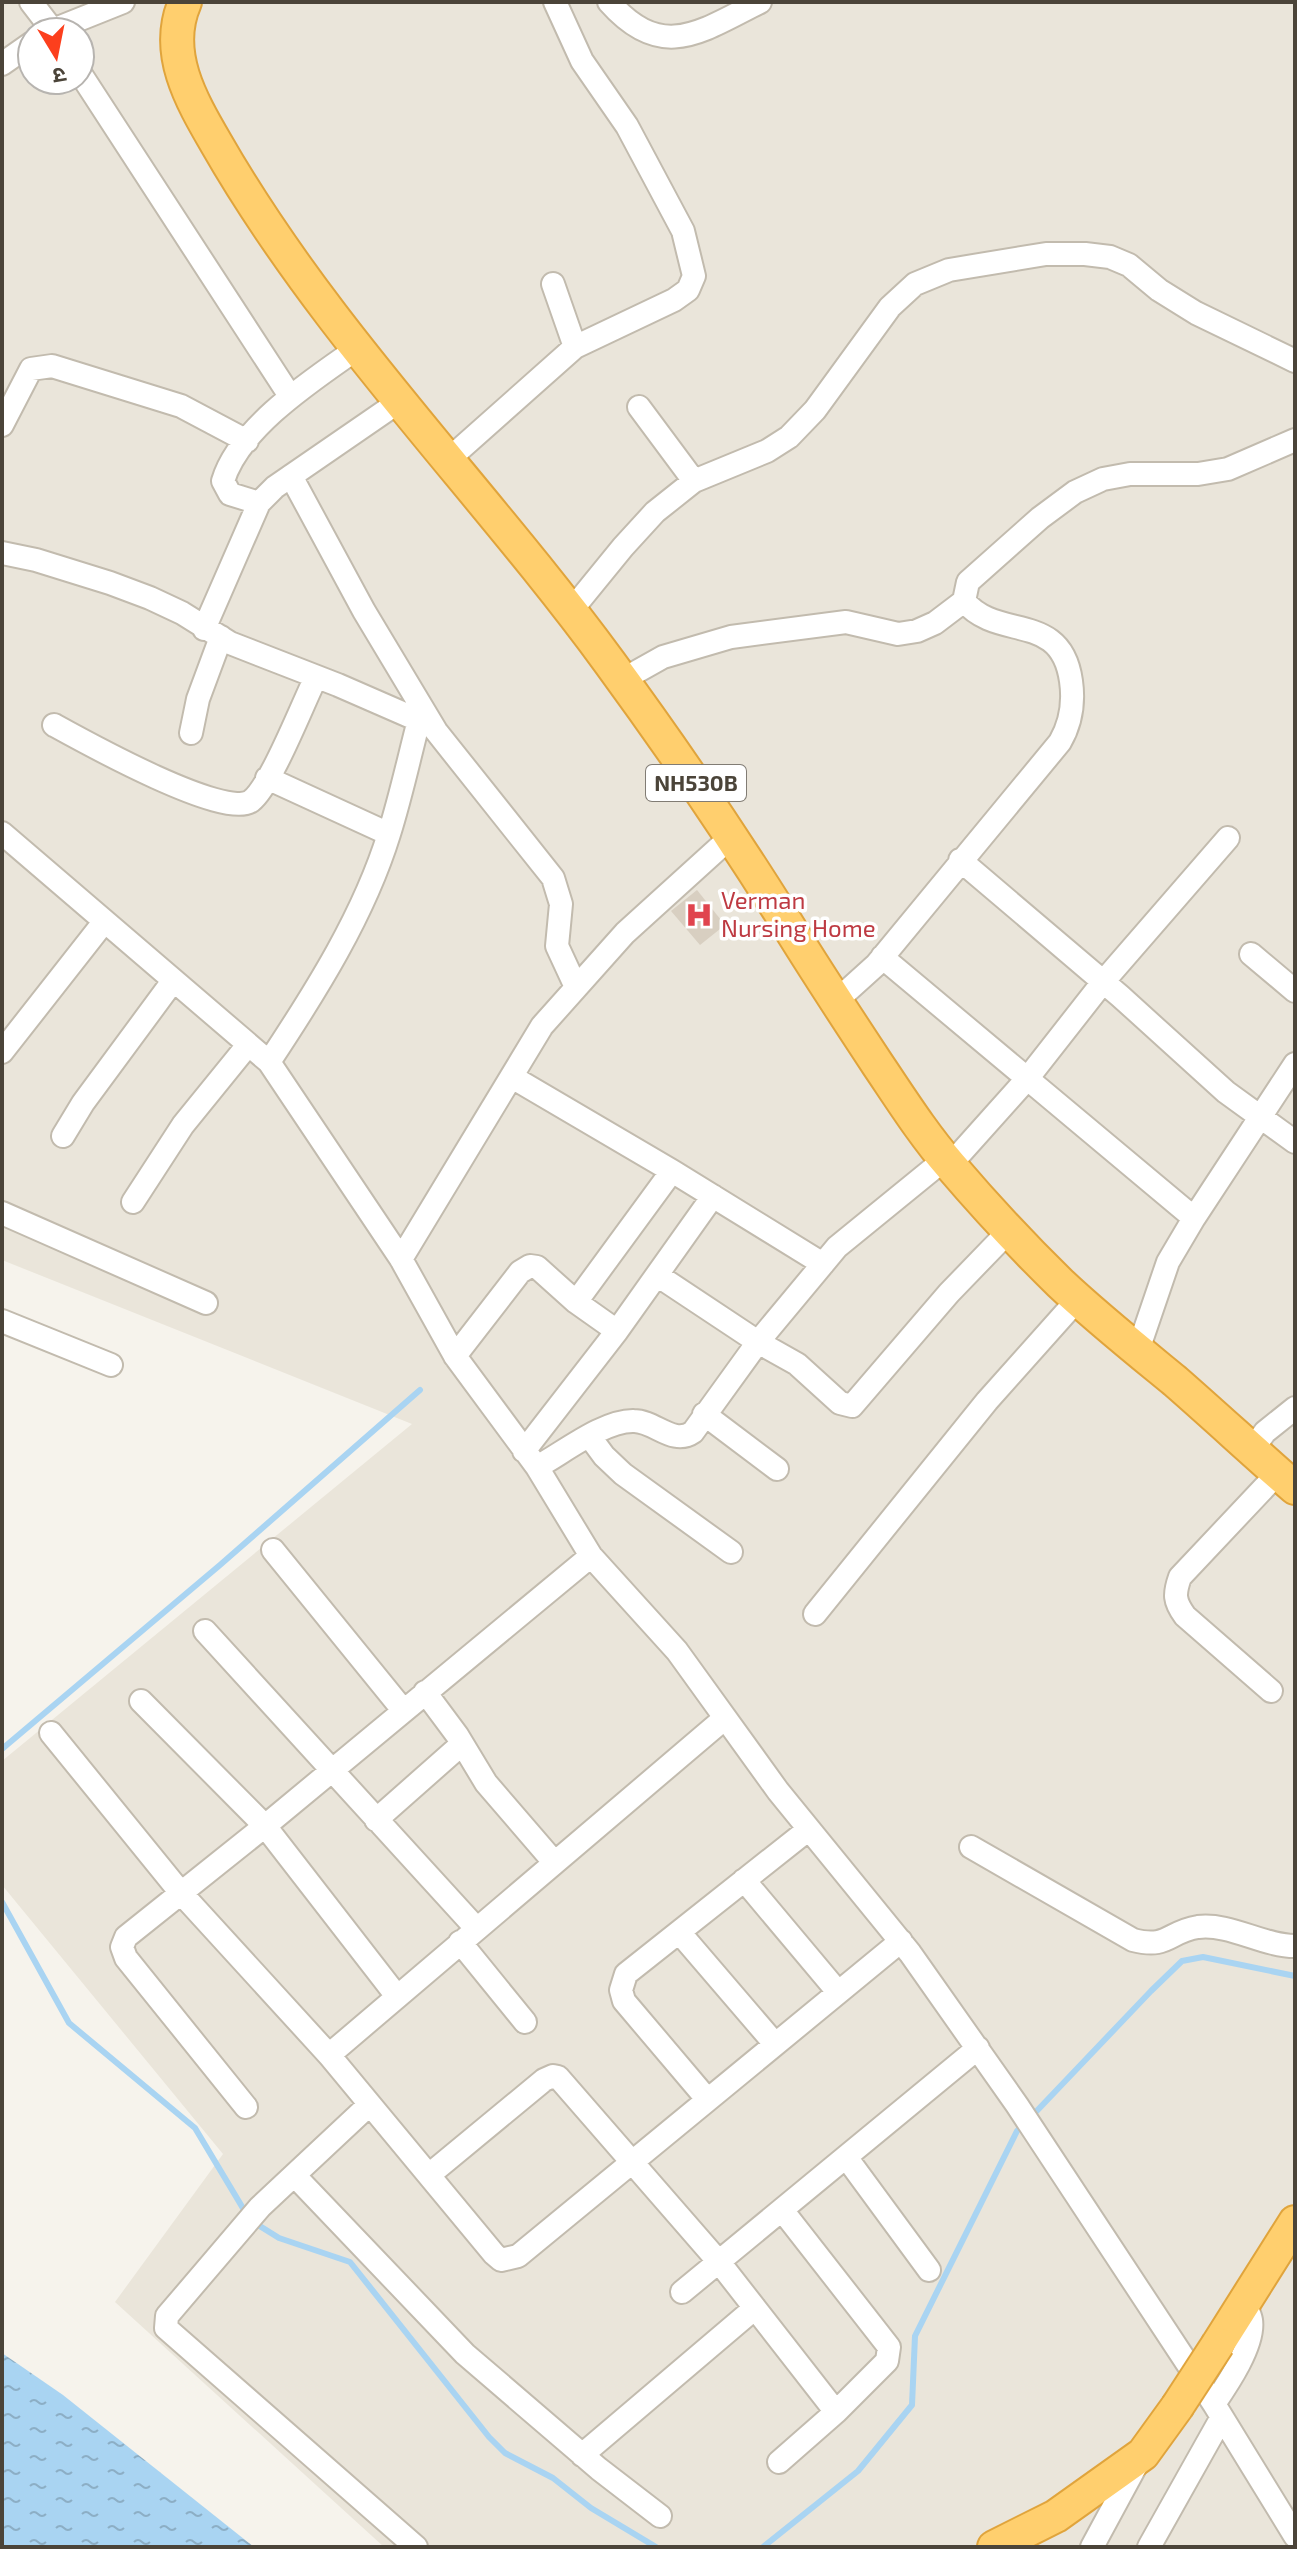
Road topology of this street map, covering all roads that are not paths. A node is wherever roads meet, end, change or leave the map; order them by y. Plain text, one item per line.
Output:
1 (123, 2) edge
2 (185, 2) edge
3 (555, 2) edge
4 (609, 2) edge
5 (760, 2) edge
6 (88, 16) edge
7 (95, 96) edge
8 (553, 284) dead end
9 (575, 347) junction
10 (358, 348) junction
11 (1295, 361) edge
12 (290, 396) junction
13 (400, 401) junction
14 (639, 407) dead end
15 (2, 425) edge
16 (1295, 440) edge
17 (247, 441) junction
18 (449, 459) junction
19 (291, 476) junction
20 (694, 481) junction
21 (259, 503) junction
22 (3, 553) edge
23 (964, 601) junction
24 (570, 612) junction
25 (212, 633) junction
26 (316, 677) junction
27 (622, 680) junction
28 (425, 723) junction
29 (54, 725) dead end
30 (191, 733) dead end
31 (267, 778) junction
32 (2, 833) edge
33 (389, 834) junction
34 (732, 836) junction
35 (1228, 838) dead end
36 (960, 860) junction
37 (104, 922) junction
38 (1251, 954) dead end
39 (882, 957) junction
40 (173, 981) junction
41 (1103, 982) junction
42 (576, 987) junction
43 (1295, 991) edge
44 (835, 1002) junction
45 (248, 1045) junction
46 (2, 1052) edge
47 (269, 1062) junction
48 (1295, 1064) edge
49 (512, 1077) junction
50 (1027, 1079) junction
51 (1260, 1117) junction
52 (63, 1136) dead end
53 (1295, 1142) edge
54 (947, 1162) junction
55 (672, 1171) junction
56 (713, 1196) junction
57 (133, 1202) dead end
58 (2, 1213) edge
59 (1194, 1218) junction
60 (1008, 1232) junction
61 (401, 1259) junction
62 (823, 1264) junction
63 (657, 1275) junction
64 (1078, 1299) junction
65 (576, 1302) junction
66 (206, 1303) dead end
67 (2, 1321) edge
68 (617, 1331) junction
69 (758, 1342) junction
70 (1138, 1350) junction
71 (455, 1356) junction
72 (111, 1365) dead end
73 (1295, 1408) edge
74 (704, 1414) junction
75 (590, 1437) junction
76 (1252, 1450) junction
77 (531, 1459) junction
78 (777, 1469) dead end
79 (1286, 1481) edge
80 (273, 1550) dead end
81 (731, 1552) dead end
82 (591, 1556) junction
83 (815, 1614) dead end
84 (205, 1631) dead end
85 (1271, 1691) dead end
86 (425, 1692) junction
87 (141, 1701) dead end
88 (403, 1710) junction
89 (725, 1718) junction
90 (51, 1733) dead end
91 (462, 1744) junction
92 (331, 1770) junction
93 (376, 1820) junction
94 (265, 1826) junction
95 (809, 1829) junction
96 (971, 1847) dead end
97 (554, 1862) junction
98 (744, 1880) junction
99 (181, 1893) junction
100 (679, 1932) junction
101 (468, 1935) junction
102 (901, 1941) junction
103 (1295, 1946) edge
104 (838, 1992) junction
105 (396, 1995) junction
106 (525, 2022) dead end
107 (775, 2044) junction
108 (978, 2048) junction
109 (329, 2055) junction
110 (707, 2099) junction
111 (369, 2105) junction
112 (246, 2107) dead end
113 (846, 2157) junction
114 (631, 2162) junction
115 (429, 2175) junction
116 (295, 2176) junction
117 (782, 2210) junction
118 (1295, 2222) edge
119 (719, 2262) junction
120 (929, 2270) dead end
121 (682, 2292) dead end
122 (1244, 2301) junction
123 (755, 2308) junction
124 (1218, 2411) junction
125 (836, 2412) junction
126 (1143, 2454) junction
127 (582, 2455) junction
128 (779, 2462) dead end
129 (660, 2516) dead end
130 (1295, 2536) edge
131 (416, 2547) edge
132 (994, 2547) edge
133 (1092, 2547) edge
134 (1149, 2547) edge

1 - 6 street
2 - 10 highway, NH530B
3 - 9 street
4 - 5 street
7 - 12 street
8 - 9 street
9 - 18 street
10 - 12 street
10 - 13 highway, NH530B
11 - 20 street
12 - 17 street
13 - 18 highway, NH530B
13 - 19 street
14 - 20 street
15 - 17 street
16 - 23 street
17 - 21 street
18 - 24 highway, NH530B
19 - 21 street
19 - 28 street
20 - 24 street
21 - 25 street
22 - 25 street
23 - 27 street
23 - 36 street
24 - 27 highway, NH530B
25 - 26 street
25 - 30 street
26 - 28 street
26 - 31 street
27 - 34 highway, NH530B
28 - 33 street
28 - 42 street
29 - 31 street
31 - 33 street
32 - 37 street
33 - 47 street
34 - 42 street
34 - 44 highway, NH530B
35 - 41 street
36 - 39 street
36 - 41 street
37 - 40 street
37 - 46 street
38 - 43 street
39 - 44 street
39 - 50 street
40 - 45 street
40 - 52 street
41 - 50 street
41 - 51 street
42 - 49 street
44 - 54 highway, NH530B
45 - 47 street
45 - 57 street
47 - 61 street
48 - 51 street
49 - 55 street
49 - 61 street
50 - 54 street
50 - 59 street
51 - 53 street
51 - 59 street
54 - 60 highway, NH530B
54 - 62 street
55 - 56 street
55 - 65 street
56 - 62 street
56 - 63 street
58 - 66 street
59 - 70 street
60 - 64 highway, NH530B
60 - 69 street
61 - 71 street
62 - 69 street
63 - 68 street
63 - 69 street
64 - 70 highway, NH530B
64 - 83 street
65 - 68 street
65 - 71 street
67 - 72 street
68 - 77 street
69 - 74 street
70 - 76 highway, NH530B
71 - 77 street
73 - 76 street
74 - 75 street
74 - 78 street
75 - 77 street
75 - 81 street
76 - 79 highway, NH530B
77 - 82 street
79 - 85 street
80 - 88 street
82 - 86 street
82 - 89 street
84 - 92 street
86 - 88 street
86 - 91 street
87 - 94 street
88 - 92 street
89 - 95 street
89 - 97 street
90 - 99 street
91 - 93 street
91 - 97 street
92 - 93 street
92 - 94 street
93 - 101 street
94 - 99 street
94 - 105 street
95 - 98 street
95 - 102 street
96 - 103 street
97 - 101 street
98 - 100 street
98 - 104 street
99 - 109 street
99 - 112 street
100 - 107 street
100 - 110 street
101 - 105 street
101 - 106 street
102 - 104 street
102 - 108 street
104 - 107 street
105 - 109 street
107 - 110 street
108 - 113 street
108 - 124 street
109 - 111 street
110 - 114 street
111 - 115 street
111 - 116 street
113 - 117 street
113 - 120 street
114 - 115 street
114 - 115 street
114 - 119 street
116 - 127 street
116 - 131 street
117 - 119 street
117 - 125 street
118 - 122 highway
119 - 121 street
119 - 123 street
122 - 124 street
122 - 126 highway, bridge
123 - 125 street
123 - 127 street
124 - 130 street
124 - 134 street
125 - 128 street
126 - 132 highway
126 - 133 street
127 - 129 street

